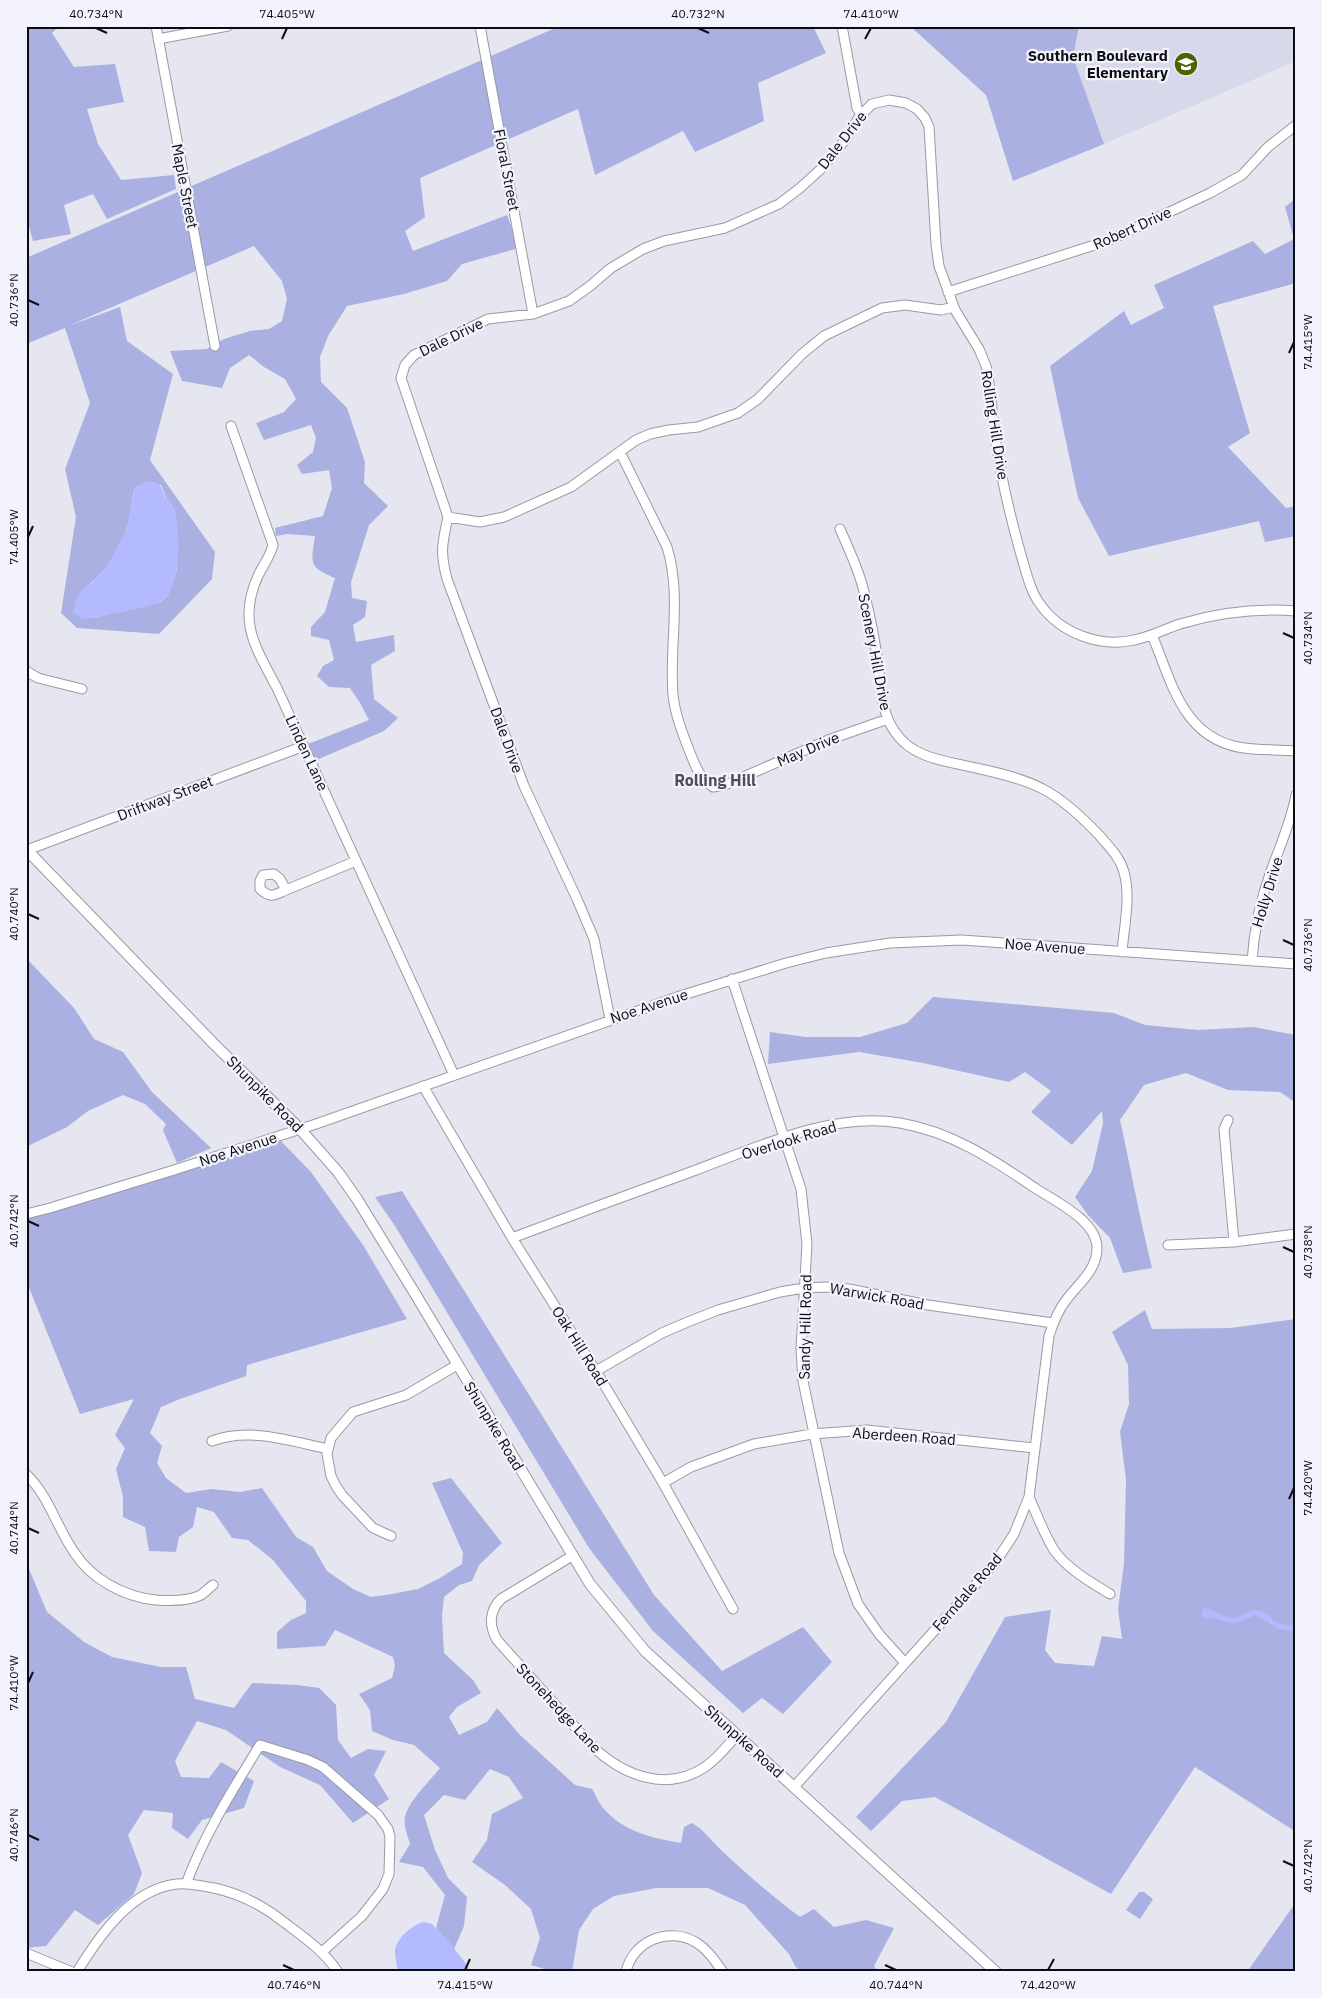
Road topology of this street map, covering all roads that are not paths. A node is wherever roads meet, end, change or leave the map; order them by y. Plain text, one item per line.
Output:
1 (156, 26) edge
2 (228, 26) edge
3 (480, 26) edge
4 (842, 26) edge
5 (158, 39) junction
6 (861, 114) junction
7 (1296, 125) edge
8 (948, 292) junction
9 (954, 307) junction
10 (534, 314) junction
11 (215, 346) dead end
12 (230, 426) dead end
13 (620, 452) junction
14 (448, 517) junction
15 (840, 529) dead end
16 (1296, 611) edge
17 (1152, 635) junction
18 (26, 671) edge
19 (82, 689) dead end
20 (888, 719) junction
21 (304, 746) junction
22 (1296, 751) edge
23 (1296, 795) edge
24 (27, 849) edge
25 (356, 861) junction
26 (286, 890) dead end
27 (1122, 952) junction
28 (1252, 961) junction
29 (1296, 964) edge
30 (732, 979) junction
31 (610, 1019) junction
32 (454, 1074) junction
33 (422, 1086) junction
34 (1228, 1120) dead end
35 (300, 1129) junction
36 (784, 1138) junction
37 (26, 1214) edge
38 (1085, 1221) joint
39 (1296, 1234) edge
40 (512, 1238) junction
41 (1234, 1242) junction
42 (1168, 1245) dead end
43 (804, 1288) junction
44 (1053, 1323) junction
45 (457, 1365) junction
46 (596, 1370) junction
47 (812, 1434) junction
48 (212, 1441) dead end
49 (328, 1448) junction
50 (1034, 1448) junction
51 (26, 1474) edge
52 (663, 1482) junction
53 (1029, 1497) junction
54 (391, 1536) dead end
55 (572, 1556) junction
56 (213, 1584) dead end
57 (1110, 1594) dead end
58 (734, 1609) dead end
59 (905, 1663) junction
60 (738, 1735) junction
61 (794, 1786) junction
62 (186, 1884) junction
63 (322, 1952) junction
64 (26, 1953) edge
65 (72, 1972) edge
66 (77, 1972) edge
67 (338, 1972) edge
68 (626, 1972) edge
69 (723, 1972) edge
70 (996, 1972) edge

1 - 5 street, Maple Street
2 - 5 street
3 - 10 street, Floral Street
4 - 6 street
5 - 11 street, Maple Street
6 - 8 street, Dale Drive
6 - 10 street, Dale Drive
7 - 8 street, Robert Drive
8 - 9 street, Dale Drive
9 - 13 street
9 - 17 street, Rolling Hill Drive
10 - 14 street, Dale Drive
12 - 21 street, Linden Lane
13 - 14 street
13 - 20 street, May Drive
14 - 31 street, Dale Drive
15 - 20 street, Scenery Hill Drive
16 - 17 street, Rolling Hill Drive
17 - 22 street
18 - 19 street
20 - 27 street
21 - 24 street, Driftway Street
21 - 25 street, Linden Lane
23 - 28 street, Holly Drive
24 - 35 main road, Shunpike Road
25 - 26 street
25 - 32 street, Linden Lane
27 - 28 street, Noe Avenue
27 - 30 street, Noe Avenue
28 - 29 street, Noe Avenue
30 - 31 street, Noe Avenue
30 - 36 street, Sandy Hill Road
31 - 32 street, Noe Avenue
32 - 33 street, Noe Avenue
33 - 35 street, Noe Avenue
33 - 40 street, Oak Hill Road
34 - 41 street
35 - 37 street, Noe Avenue
35 - 45 main road, Shunpike Road
36 - 38 street, Overlook Road
36 - 40 street, Overlook Road
36 - 43 street, Sandy Hill Road
38 - 44 street, Ferndale Road
39 - 41 street
40 - 46 street, Oak Hill Road
41 - 42 street
43 - 44 street, Warwick Road
43 - 46 street, Warwick Road
43 - 47 street, Sandy Hill Road
44 - 50 street, Ferndale Road
45 - 49 street
45 - 55 main road, Shunpike Road
46 - 52 street, Oak Hill Road
47 - 50 street, Aberdeen Road
47 - 52 street, Aberdeen Road
47 - 59 street, Sandy Hill Road
48 - 49 street
49 - 54 street
50 - 53 street, Ferndale Road
51 - 56 street
52 - 58 street, Oak Hill Road
53 - 57 street
53 - 59 street, Ferndale Road
55 - 60 main road, Shunpike Road
55 - 60 street, Stonehedge Lane
59 - 61 street, Ferndale Road
60 - 61 main road, Shunpike Road
61 - 70 main road, Shunpike Road
62 - 63 street
62 - 63 street
62 - 66 street
63 - 67 street
64 - 65 street
68 - 69 street

